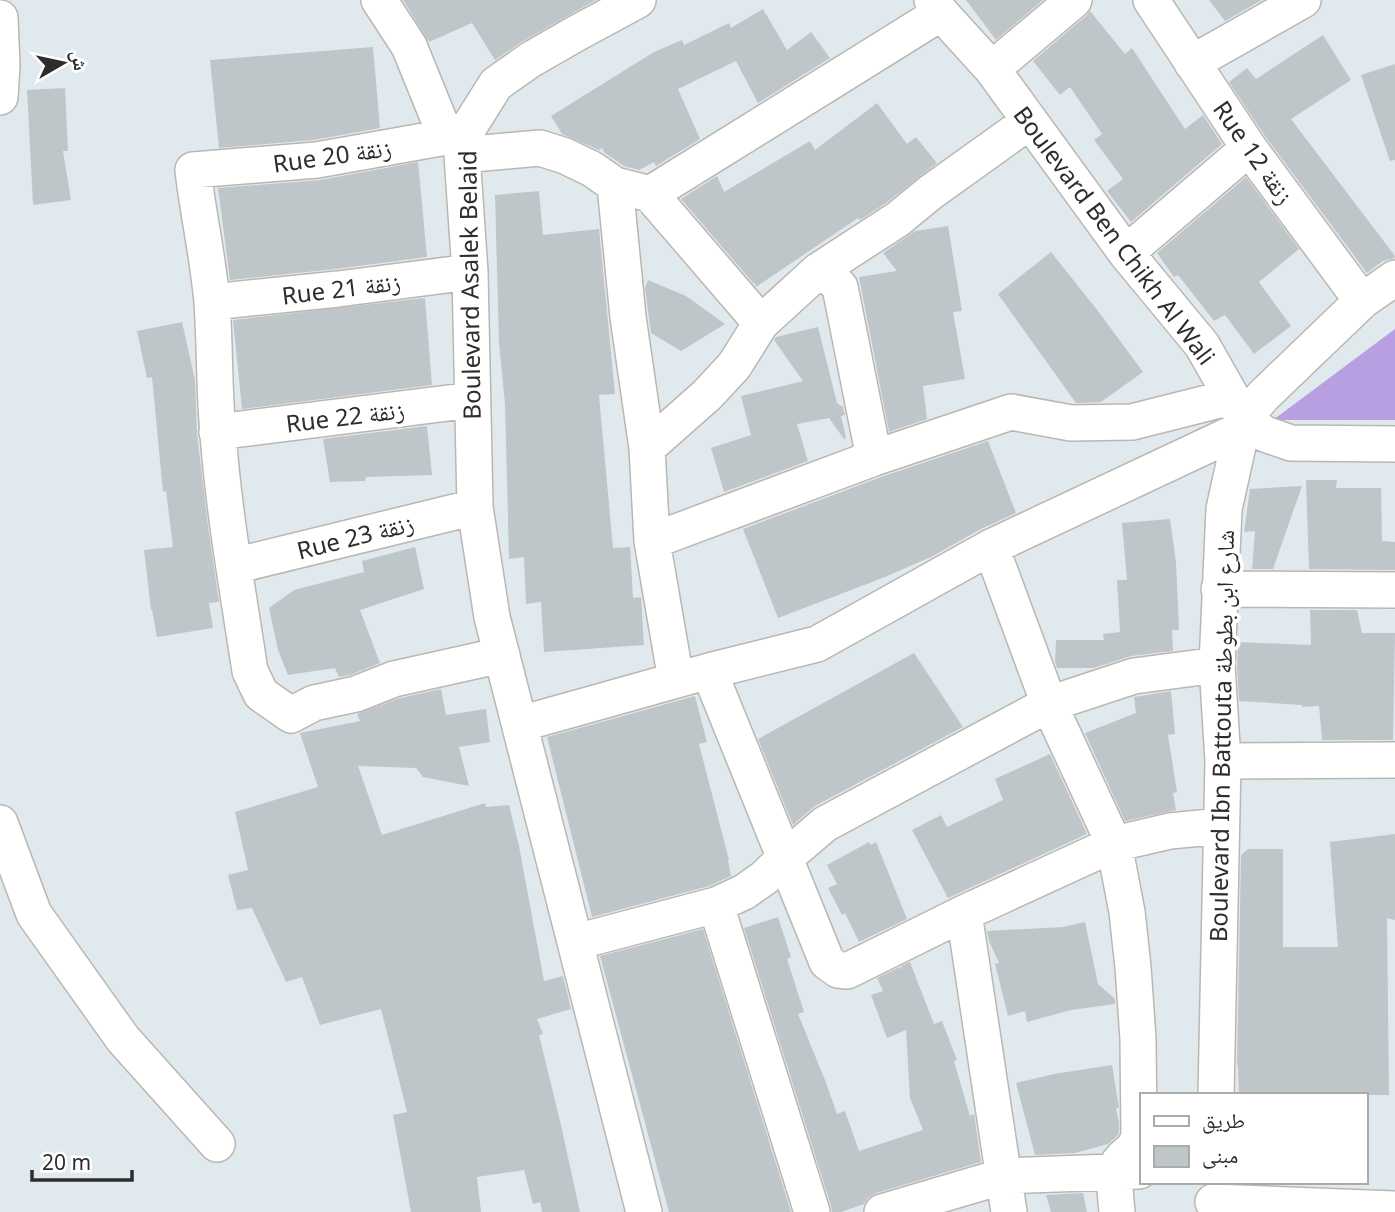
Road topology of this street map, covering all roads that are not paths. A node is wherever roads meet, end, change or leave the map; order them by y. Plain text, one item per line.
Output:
1 (379, 0) edge
2 (638, 0) edge
3 (1074, 0) edge
4 (1151, 0) edge
5 (1303, 0) edge
6 (937, 6) edge
7 (0, 18) edge
8 (1192, 63) junction
9 (992, 69) junction
10 (0, 97) edge
11 (1030, 121) junction
12 (459, 139) junction
13 (1249, 148) junction
14 (615, 185) junction
15 (650, 194) junction
16 (1126, 253) junction
17 (818, 271) junction
18 (470, 272) junction
19 (1395, 278) edge
20 (1362, 301) junction
21 (212, 302) junction
22 (761, 323) junction
23 (472, 400) junction
24 (1239, 415) junction
25 (218, 432) junction
26 (1395, 444) edge
27 (647, 448) junction
28 (874, 458) junction
29 (475, 507) junction
30 (652, 541) junction
31 (991, 547) junction
32 (234, 566) junction
33 (1219, 589) junction
34 (1395, 590) edge
35 (502, 655) junction
36 (1217, 666) junction
37 (693, 675) junction
38 (1049, 704) junction
39 (520, 724) junction
40 (1395, 760) edge
41 (1223, 761) junction
42 (0, 823) edge
43 (1221, 825) junction
44 (1114, 844) junction
45 (784, 859) junction
46 (716, 905) junction
47 (964, 913) junction
48 (576, 942) junction
49 (1216, 1093) edge
50 (217, 1144) dead end
51 (1128, 1171) edge
52 (1004, 1176) junction
53 (1213, 1199) edge
54 (1395, 1209) edge
55 (644, 1212) edge
56 (813, 1212) edge
57 (882, 1212) edge
58 (1009, 1212) edge
59 (1117, 1212) edge

1 - 12 street
2 - 12 street, Boulevard Asalek Belaid
3 - 9 street
4 - 8 street, Rue 12 زنقة
5 - 8 street
6 - 9 street, Boulevard Ben Chikh Al Wali
6 - 15 street
7 - 10 street
8 - 13 street, Rue 12 زنقة
9 - 11 street, Boulevard Ben Chikh Al Wali
11 - 16 street, Boulevard Ben Chikh Al Wali
11 - 17 street
12 - 14 street, Rue 20 زنقة
12 - 18 street, Boulevard Asalek Belaid
12 - 21 street, Rue 20 زنقة
13 - 16 street
13 - 20 street, Rue 12 زنقة
14 - 15 street, Rue 20 زنقة
14 - 27 street
15 - 22 street
16 - 24 street, Boulevard Ben Chikh Al Wali
17 - 22 street
17 - 28 street
18 - 21 street, Rue 21 زنقة
18 - 23 street, Boulevard Asalek Belaid
19 - 20 street, Boulevard Ibn Battouta شارع ابن بطوطة
20 - 24 street, Boulevard Ibn Battouta شارع ابن بطوطة
21 - 25 street
22 - 27 street
23 - 25 street, Rue 22 زنقة
23 - 29 street, Boulevard Asalek Belaid
24 - 26 street, Boulevard Ben Chikh Al Wali
24 - 28 street
24 - 31 street
24 - 33 street, Boulevard Ibn Battouta شارع ابن بطوطة
25 - 32 street
27 - 30 street
28 - 30 street
29 - 32 street, Rue 23 زنقة
29 - 35 street, Boulevard Asalek Belaid
30 - 37 street
31 - 37 street
31 - 38 street
32 - 35 street
33 - 34 street
33 - 36 street, Boulevard Ibn Battouta شارع ابن بطوطة
35 - 39 street, Boulevard Asalek Belaid
36 - 38 street
36 - 41 street, Boulevard Ibn Battouta شارع ابن بطوطة
37 - 39 street
37 - 45 street
38 - 44 street
38 - 45 street
39 - 48 street, Boulevard Asalek Belaid
40 - 41 street
41 - 43 street, Boulevard Ibn Battouta شارع ابن بطوطة
42 - 50 street
43 - 44 street
43 - 49 street, Boulevard Ibn Battouta شارع ابن بطوطة
44 - 47 street
44 - 51 street
45 - 46 street
45 - 47 street
46 - 48 street
46 - 56 street
47 - 52 street
48 - 55 street
51 - 52 street
51 - 59 street
52 - 57 street
52 - 58 street
53 - 54 street

